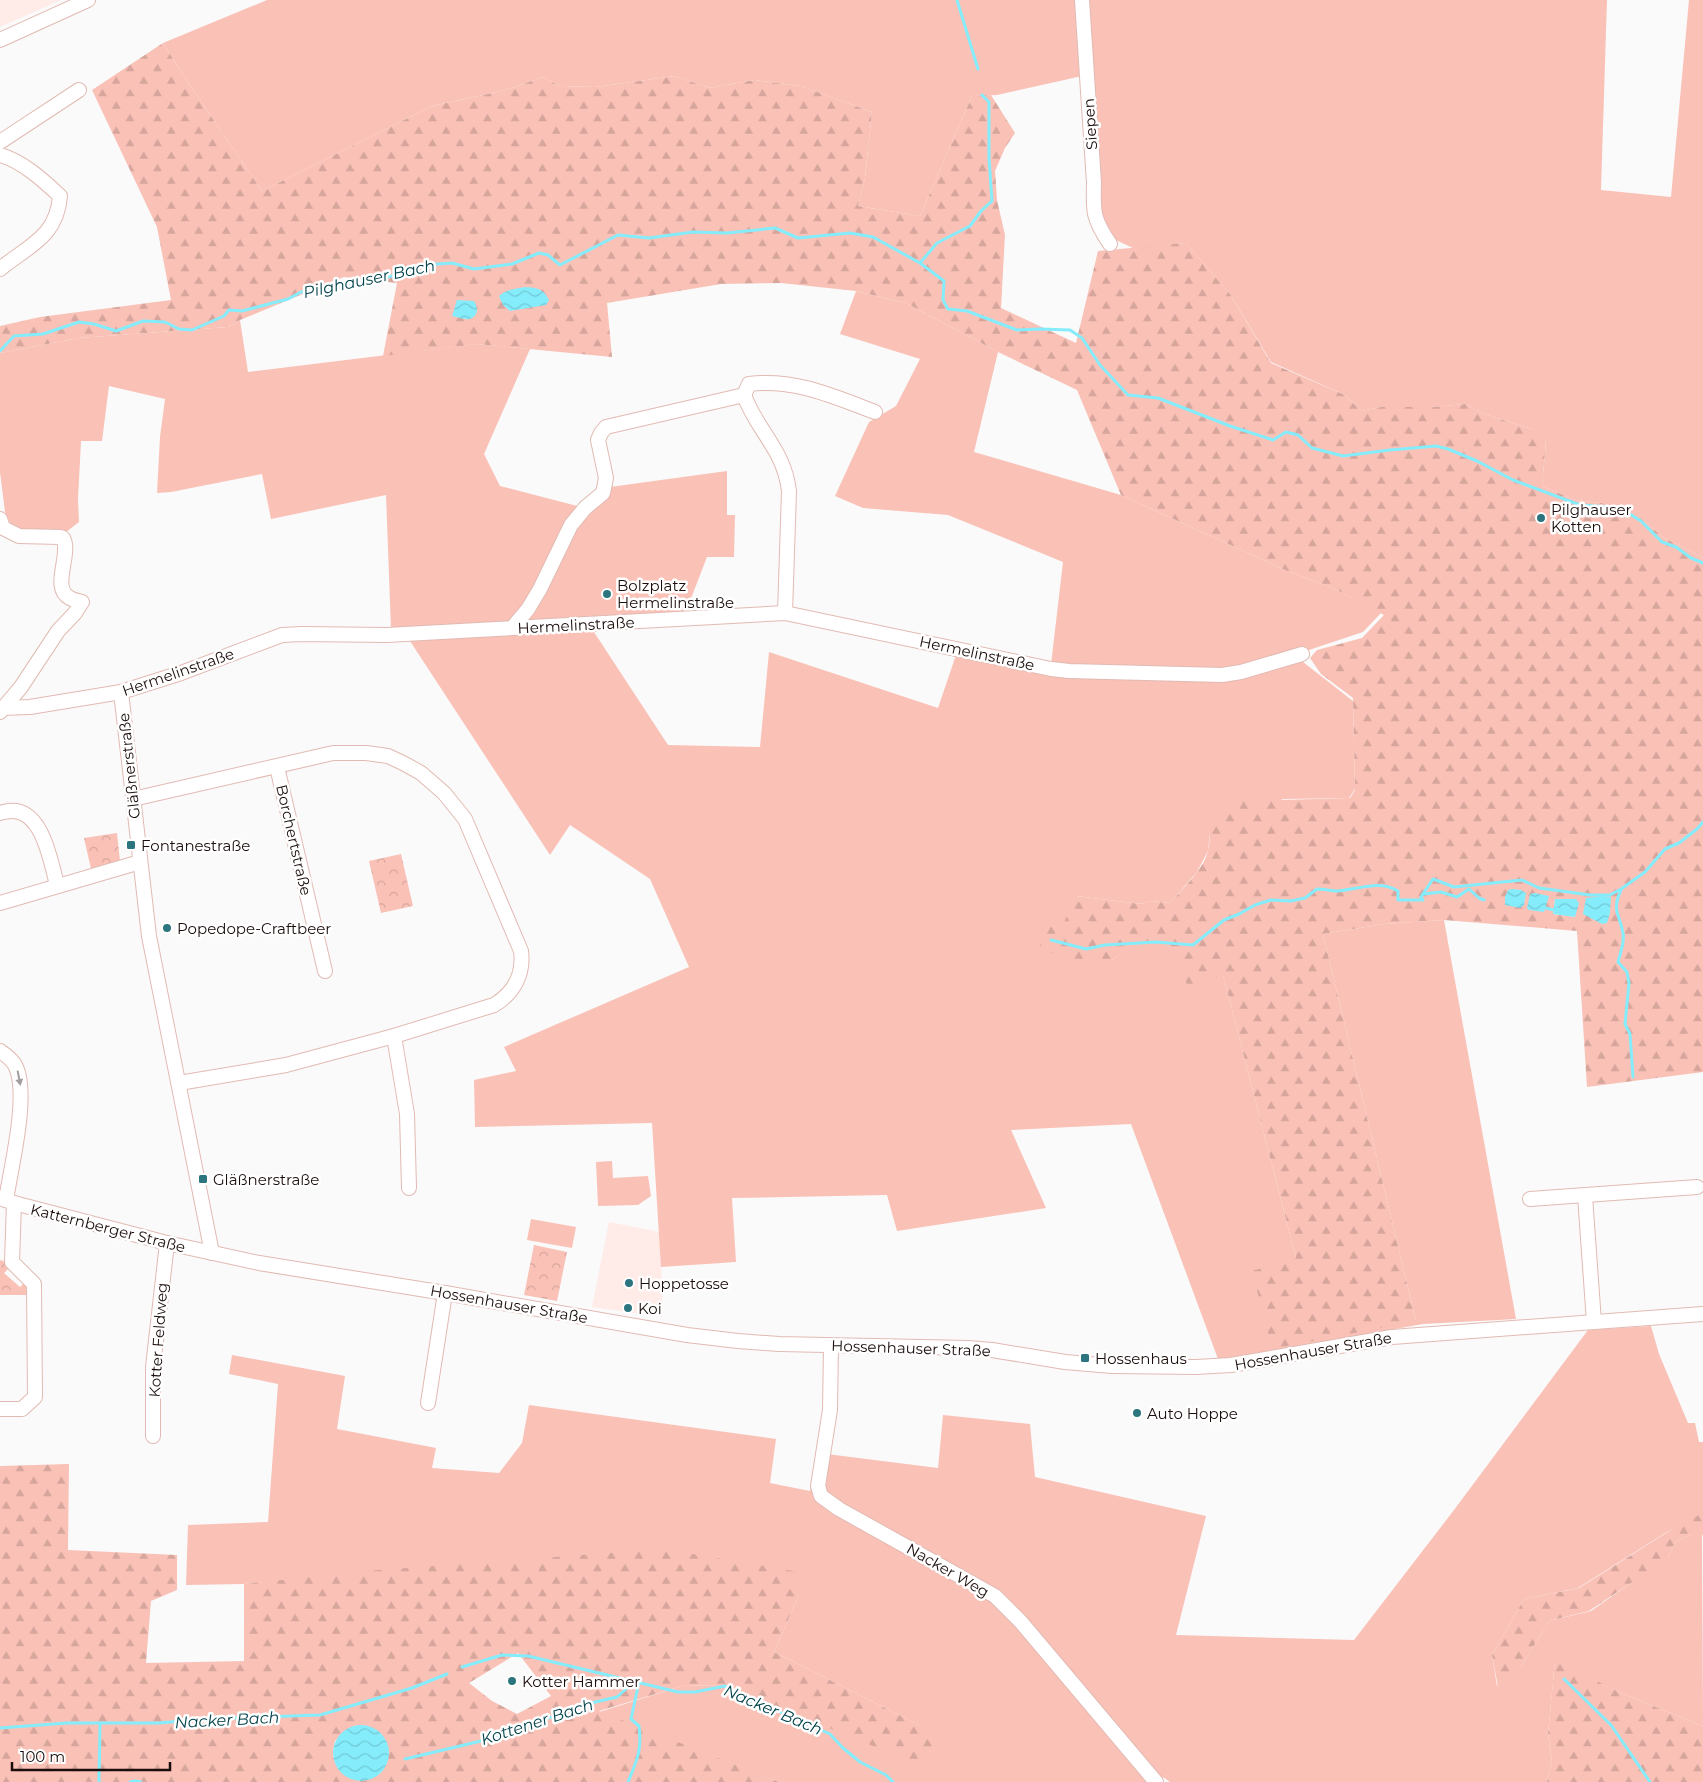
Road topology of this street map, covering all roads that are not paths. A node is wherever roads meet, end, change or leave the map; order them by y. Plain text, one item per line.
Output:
1 (88, 0) edge
2 (1082, 0) edge
3 (0, 40) edge
4 (79, 90) dead end
5 (0, 142) edge
6 (0, 155) edge
7 (1110, 244) dead end
8 (0, 269) edge
9 (744, 395) junction
10 (876, 412) dead end
11 (0, 519) edge
12 (785, 613) junction
13 (513, 627) junction
14 (1302, 654) dead end
15 (121, 692) junction
16 (1, 710) edge
17 (277, 767) junction
18 (133, 799) junction
19 (0, 813) edge
20 (140, 862) junction
21 (57, 885) junction
22 (0, 903) edge
23 (325, 971) dead end
24 (394, 1036) junction
25 (0, 1051) edge
26 (178, 1084) junction
27 (1697, 1187) dead end
28 (409, 1188) dead end
29 (1585, 1196) junction
30 (1530, 1199) dead end
31 (7, 1201) edge
32 (167, 1243) junction
33 (212, 1253) junction
34 (445, 1293) junction
35 (1703, 1314) edge
36 (1594, 1322) junction
37 (831, 1346) junction
38 (428, 1403) dead end
39 (0, 1409) edge
40 (154, 1436) dead end
41 (1156, 1782) edge

1 - 3 street
2 - 7 street, Siepen
4 - 5 street
6 - 8 street
9 - 10 street
9 - 12 street
9 - 13 street
11 - 16 street
12 - 13 street, Hermelinstraße
12 - 14 street, Hermelinstraße
13 - 15 street, Hermelinstraße
15 - 16 street, Hermelinstraße
15 - 18 street, Gläßnerstraße
17 - 18 street
17 - 23 street, Borchertstraße
17 - 24 street
18 - 20 street, Gläßnerstraße
19 - 21 street
20 - 21 street
20 - 26 street, Gläßnerstraße
21 - 22 street
24 - 26 street
24 - 28 street
25 -> 31 street
26 - 33 street, Gläßnerstraße
27 - 29 street
29 - 30 street
29 - 36 street
31 - 32 street, Katternberger Straße
31 - 39 street
32 - 33 street, Katternberger Straße
32 - 40 street, Kotter Feldweg
33 - 34 street, Hossenhauser Straße
34 - 37 street, Hossenhauser Straße
34 - 38 street
35 - 36 street, Hossenhauser Straße
36 - 37 street, Hossenhauser Straße
37 - 41 street, Nacker Weg

